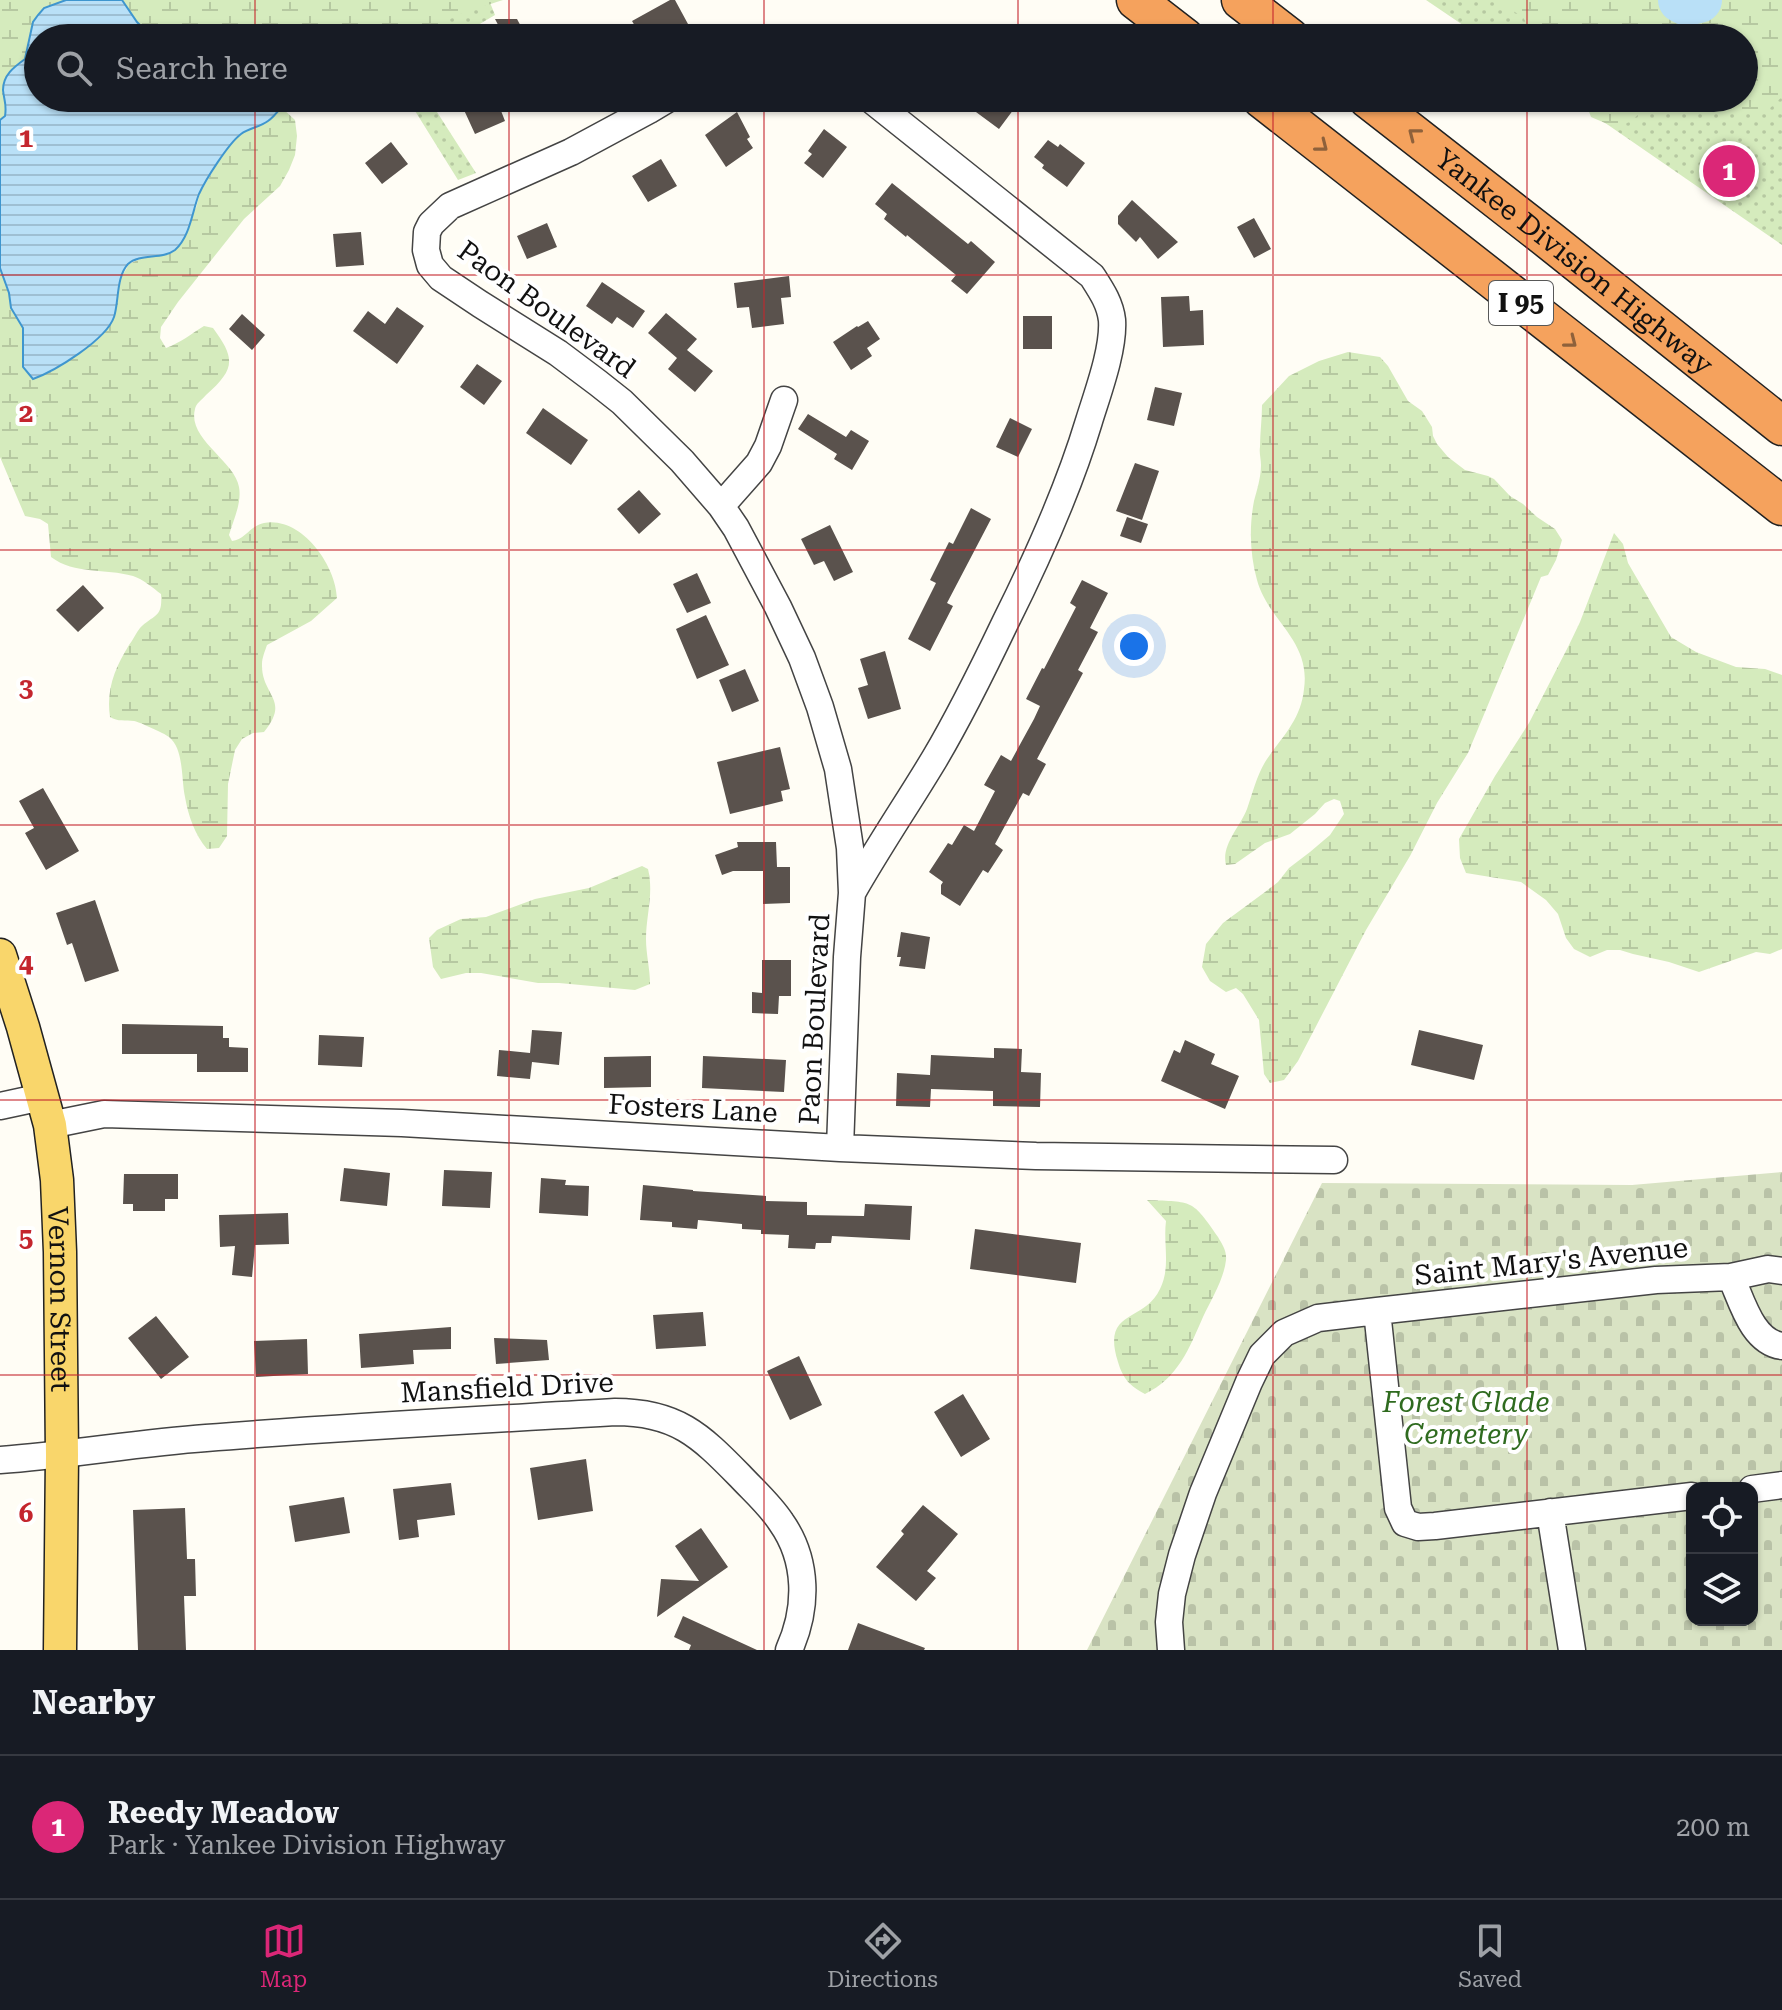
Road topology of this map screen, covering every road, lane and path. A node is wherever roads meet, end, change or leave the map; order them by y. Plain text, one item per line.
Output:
1 (1136, 0) edge
2 (1241, 0) edge
3 (1167, 24) edge
4 (1272, 24) edge
5 (645, 112) edge
6 (887, 112) edge
7 (1279, 112) edge
8 (1385, 112) edge
9 (784, 400) dead end
10 (1782, 426) edge
11 (721, 506) junction
12 (1782, 506) edge
13 (852, 893) junction
14 (0, 955) edge
15 (0, 1106) edge
16 (46, 1111) junction
17 (840, 1148) junction
18 (1334, 1160) dead end
19 (1782, 1271) edge
20 (1731, 1277) junction
21 (1377, 1311) junction
22 (1782, 1346) edge
23 (62, 1455) junction
24 (0, 1460) edge
25 (1782, 1485) edge
26 (1758, 1488) edge
27 (1686, 1497) edge
28 (1550, 1512) junction
29 (60, 1650) edge
30 (789, 1650) edge
31 (1171, 1650) edge
32 (1572, 1650) edge

1 - 3 highway
2 - 4 highway
5 - 11 street, Paon Boulevard
6 - 13 street, Paon Boulevard
7 -> 12 highway, I 95
10 -> 8 highway, Yankee Division Highway / I 95
9 - 11 street
11 - 13 street, Paon Boulevard
13 - 17 street, Paon Boulevard
14 - 16 main road, Vernon Street
15 - 16 street, Fosters Lane
16 - 17 street, Fosters Lane
16 - 23 main road, Vernon Street
17 - 18 street, Fosters Lane
19 - 20 street, Saint Mary's Avenue
20 - 21 street, Saint Mary's Avenue
20 - 22 street
21 - 28 street
21 - 31 street, Saint Mary's Avenue
23 - 24 street, Mansfield Drive
23 - 29 main road, Vernon Street
23 - 30 street, Mansfield Drive
25 - 26 street
27 - 28 street
28 - 32 street

